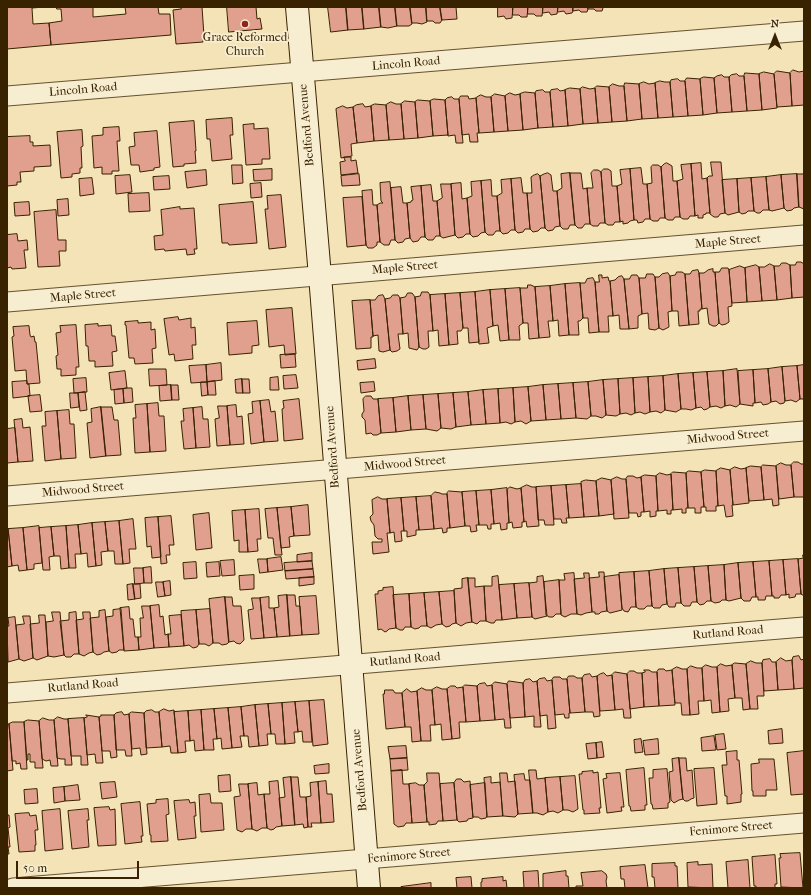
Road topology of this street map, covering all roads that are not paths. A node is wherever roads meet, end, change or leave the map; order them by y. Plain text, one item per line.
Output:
1 (297, 7) edge
2 (804, 31) edge
3 (302, 72) junction
4 (7, 96) edge
5 (804, 236) edge
6 (320, 276) junction
7 (7, 302) edge
8 (804, 431) edge
9 (335, 469) junction
10 (7, 496) edge
11 (804, 627) edge
12 (351, 664) junction
13 (7, 693) edge
14 (804, 823) edge
15 (367, 859) junction
16 (13, 888) edge
17 (369, 888) edge

1 - 3 street, Bedford Avenue
2 - 3 street, Lincoln Road
3 - 4 street, Lincoln Road
3 - 6 street, Bedford Avenue
5 - 6 street, Maple Street
6 - 7 street, Maple Street
6 - 9 street, Bedford Avenue
8 - 9 street, Midwood Street
9 - 10 street, Midwood Street
9 - 12 street, Bedford Avenue
11 - 12 street, Rutland Road
12 - 13 street, Rutland Road
12 - 15 street, Bedford Avenue
14 - 15 street, Fenimore Street
15 - 16 street, Fenimore Street
15 - 17 street, Bedford Avenue

